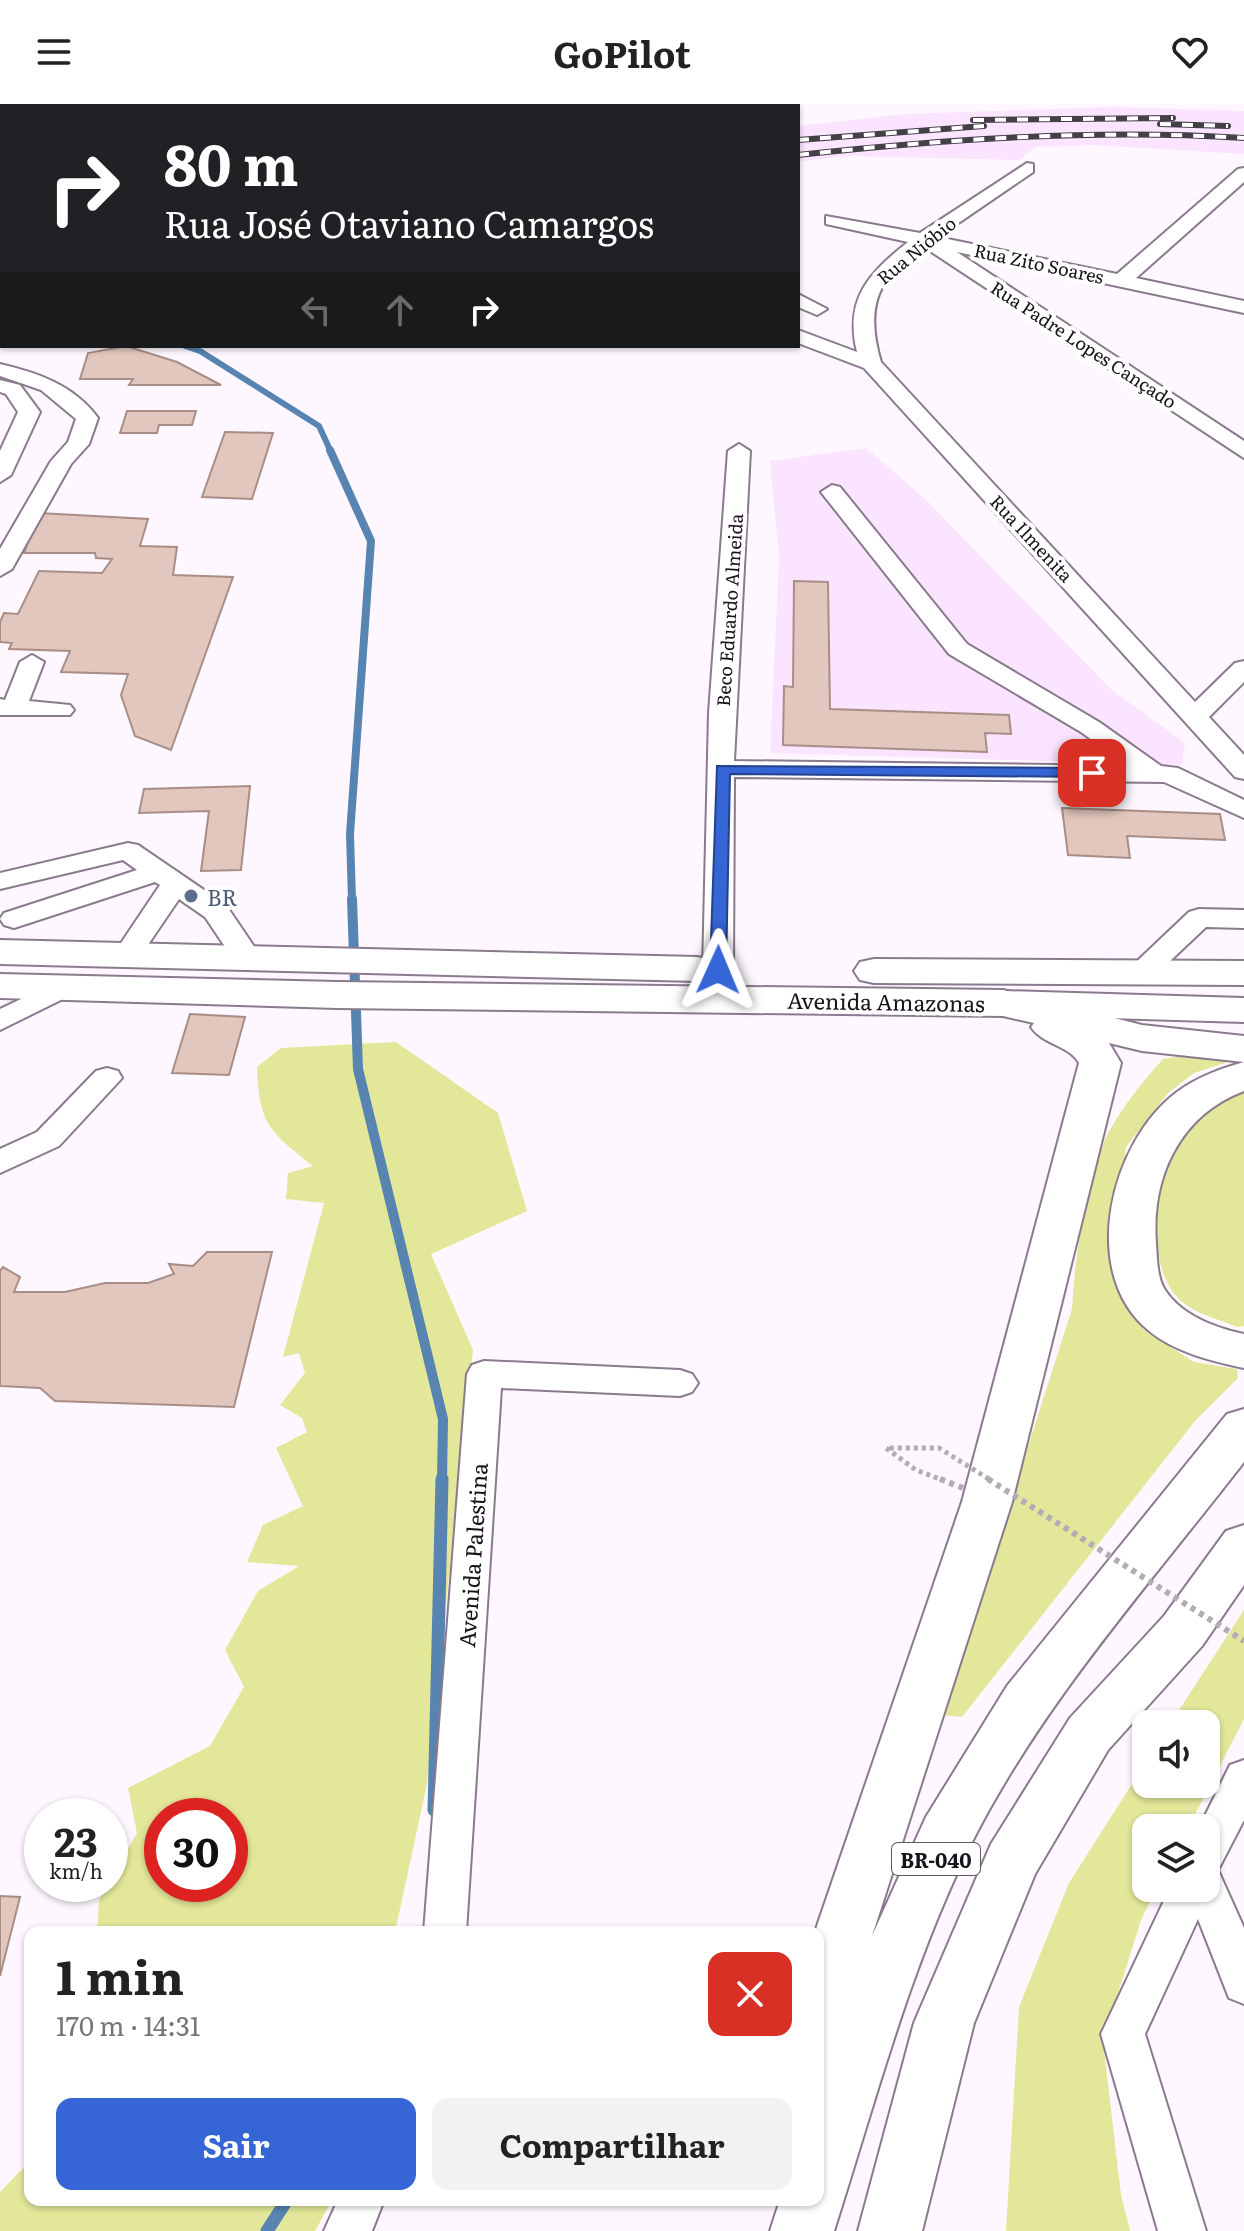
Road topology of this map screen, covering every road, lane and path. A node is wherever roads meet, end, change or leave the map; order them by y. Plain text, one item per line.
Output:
1 (1027, 168) dead end
2 (1244, 173) edge
3 (833, 220) dead end
4 (924, 238) junction
5 (1121, 281) junction
6 (800, 301) edge
7 (1244, 307) edge
8 (817, 309) dead end
9 (800, 337) edge
10 (871, 364) junction
11 (0, 370) edge
12 (0, 386) edge
13 (1240, 439) edge
14 (739, 451) dead end
15 (0, 475) edge
16 (832, 492) dead end
17 (0, 569) edge
18 (32, 662) dead end
19 (1244, 668) edge
20 (7, 708) edge
21 (61, 710) dead end
22 (1196, 715) junction
23 (722, 769) junction
24 (1244, 771) edge
25 (1154, 773) junction
26 (1244, 810) edge
27 (166, 878) junction
28 (0, 881) edge
29 (1244, 919) edge
30 (5, 926) edge
31 (127, 955) junction
32 (246, 957) junction
33 (62, 970) junction
34 (718, 970) junction
35 (1142, 972) junction
36 (1244, 973) edge
37 (338, 977) junction
38 (418, 979) junction
39 (0, 986) edge
40 (1003, 1003) junction
41 (1244, 1010) edge
42 (0, 1021) edge
43 (1244, 1049) edge
44 (1244, 1076) edge
45 (107, 1078) dead end
46 (0, 1162) edge
47 (1244, 1351) edge
48 (680, 1383) dead end
49 (1244, 1427) edge
50 (963, 1488) dead end
51 (1244, 1545) edge
52 (1244, 1572) edge
53 (1183, 1631) junction
54 (1244, 1641) edge
55 (1244, 1777) edge
56 (1220, 1827) edge
57 (1184, 1902) edge
58 (1213, 1902) edge
59 (445, 1926) edge
60 (1244, 1984) edge
61 (824, 2030) edge
62 (824, 2162) edge
63 (358, 2206) edge
64 (802, 2206) edge
65 (810, 2206) edge
66 (348, 2231) edge
67 (800, 2231) edge
68 (890, 2231) edge
69 (1182, 2231) edge

1 - 4 street, Rua Nióbio
2 - 5 street
3 - 4 street, Rua Zito Soares
4 - 5 street, Rua Zito Soares
4 - 10 street, Rua Nióbio
4 - 13 street, Rua Padre Lopes Cançado
5 - 7 street, Rua Zito Soares
6 - 8 street
9 - 10 street, Rua Ilmenita
10 - 22 street, Rua Ilmenita
11 - 17 street
12 - 15 street
14 - 23 street, Beco Eduardo Almeida
16 - 25 street
18 - 20 street
19 - 22 street
20 - 21 street
22 - 24 street, Rua Ilmenita
23 - 25 street
23 - 34 street, Beco Eduardo Almeida
25 - 26 street
27 - 28 street
27 - 30 street
27 - 31 street
27 - 32 street
29 - 35 street
30 - 33 highway
31 - 32 highway
31 - 33 highway
32 - 37 highway
33 - 37 highway
33 - 39 highway
33 - 42 street
34 - 35 highway, Avenida Amazonas
34 - 38 highway, Avenida Amazonas
35 - 36 highway, Avenida Amazonas
37 - 38 highway, Avenida Amazonas
38 - 40 highway, Avenida Amazonas
40 - 41 main road, Avenida Amazonas
40 - 43 highway
40 - 61 highway
44 - 47 highway
45 - 46 street
48 - 59 street, Avenida Palestina
49 - 62 highway, BR-040
50 - 54 path, bridge
51 - 53 highway, BR-040
52 - 53 highway
53 - 68 highway, BR-040
55 - 56 street
57 - 69 street
58 - 60 street
63 - 66 street
64 - 67 highway
65 - 67 highway

